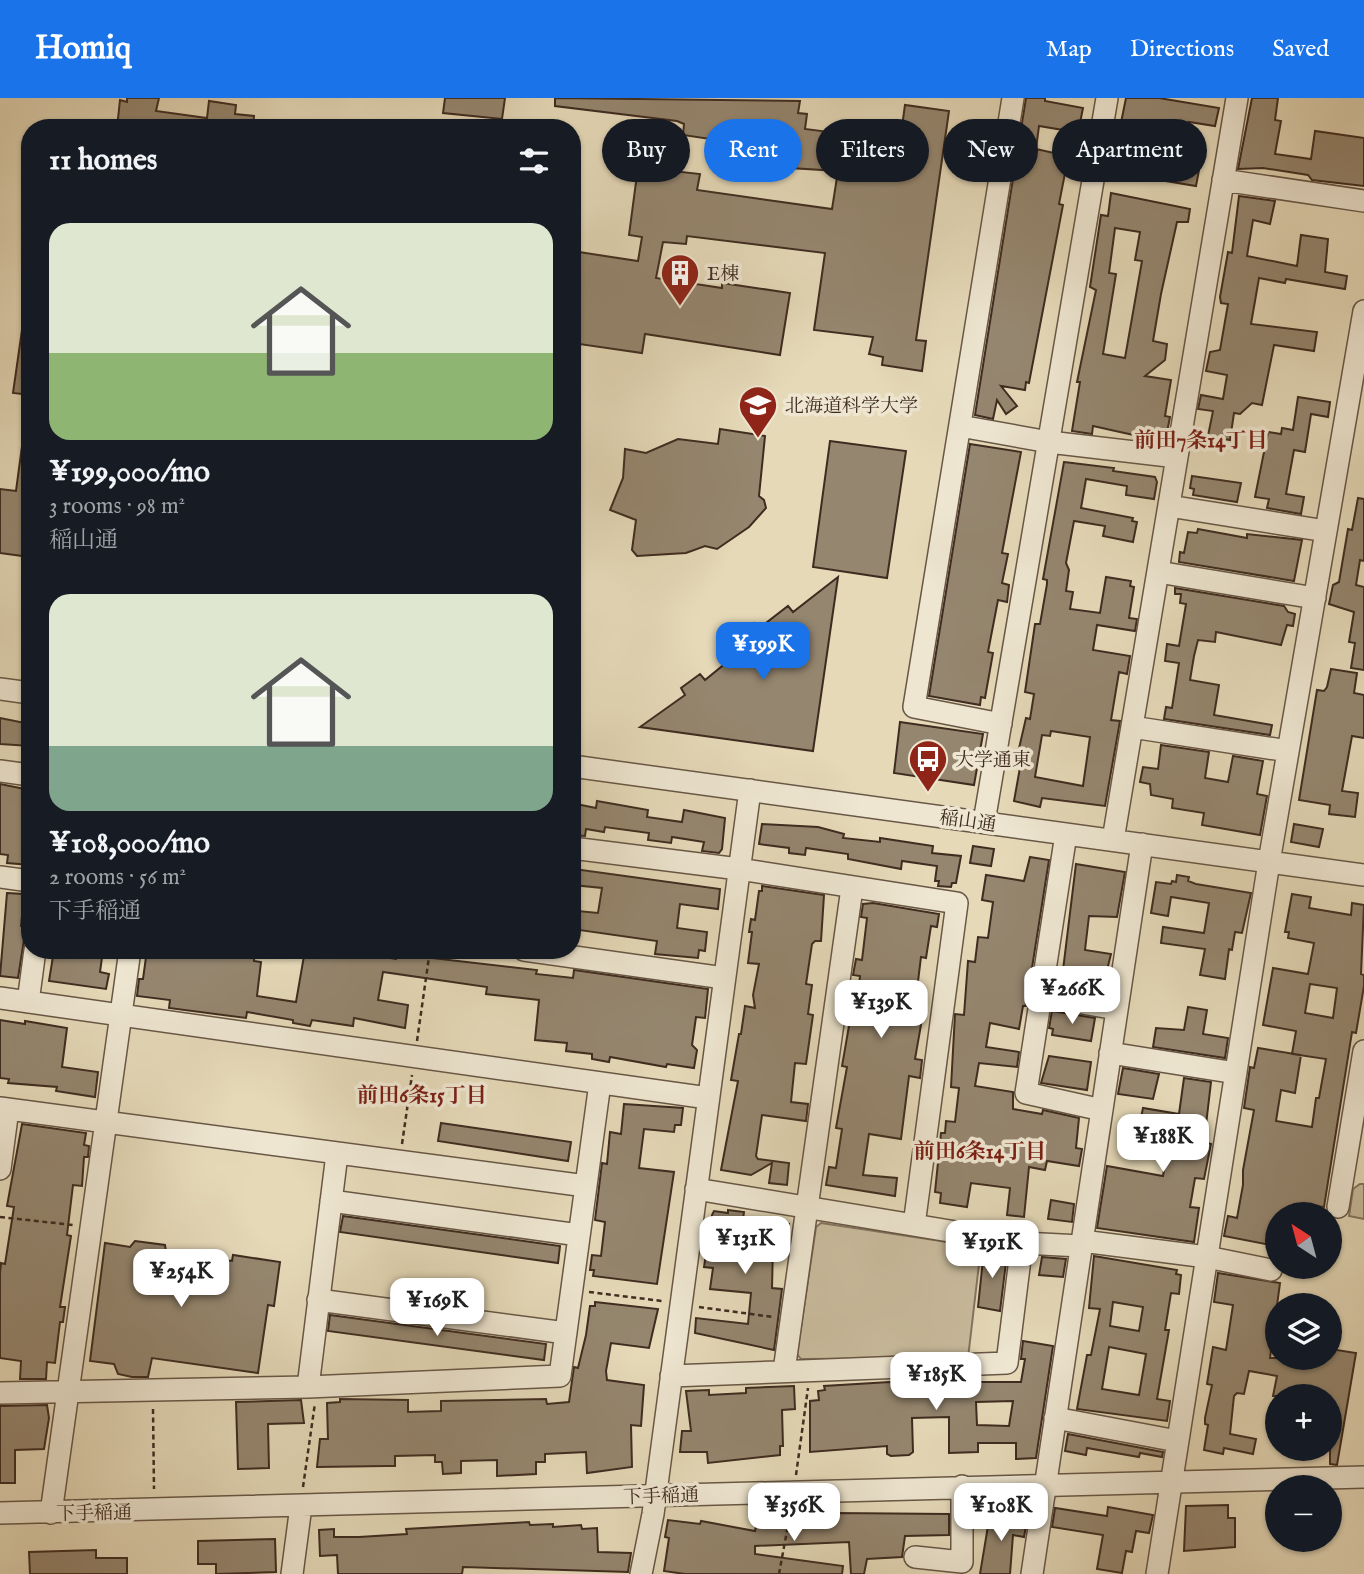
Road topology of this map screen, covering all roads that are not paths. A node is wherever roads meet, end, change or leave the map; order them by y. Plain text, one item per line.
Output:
1 (1013, 98) edge
2 (1107, 98) edge
3 (1237, 98) edge
4 (1223, 180) junction
5 (1364, 201) edge
6 (1364, 311) edge
7 (960, 426) junction
8 (1049, 442) junction
9 (1177, 457) junction
10 (1169, 506) junction
11 (1326, 531) junction
12 (1158, 572) junction
13 (1315, 598) junction
14 (0, 689) edge
15 (21, 692) edge
16 (1001, 724) junction
17 (1132, 727) junction
18 (1288, 751) junction
19 (581, 767) edge
20 (0, 771) edge
21 (21, 774) edge
22 (750, 790) junction
23 (984, 822) junction
24 (1066, 834) junction
25 (1114, 840) junction
26 (1142, 844) junction
27 (581, 849) edge
28 (1269, 862) junction
29 (739, 869) junction
30 (1364, 875) edge
31 (0, 877) edge
32 (21, 880) edge
33 (852, 888) junction
34 (581, 958) edge
35 (34, 959) edge
36 (128, 959) edge
37 (724, 978) junction
38 (1042, 996) junction
39 (0, 998) edge
40 (28, 1002) junction
41 (1117, 1009) junction
42 (119, 1015) junction
43 (1364, 1051) edge
44 (1110, 1053) junction
45 (1236, 1073) junction
46 (1362, 1082) edge
47 (600, 1083) junction
48 (708, 1098) junction
49 (4, 1108) edge
50 (1102, 1110) junction
51 (106, 1123) junction
52 (337, 1154) junction
53 (0, 1169) edge
54 (1354, 1173) edge
55 (586, 1186) junction
56 (696, 1189) junction
57 (331, 1201) junction
58 (1341, 1202) edge
59 (807, 1207) junction
60 (914, 1225) junction
61 (579, 1236) junction
62 (1022, 1243) junction
63 (1081, 1243) junction
64 (1207, 1256) junction
65 (1265, 1269) edge
66 (318, 1300) junction
67 (566, 1333) junction
68 (784, 1371) junction
69 (671, 1376) junction
70 (68, 1391) junction
71 (0, 1392) edge
72 (312, 1392) junction
73 (1055, 1418) junction
74 (1177, 1441) junction
75 (1364, 1477) edge
76 (1171, 1482) junction
77 (1046, 1484) junction
78 (962, 1486) junction
79 (655, 1495) junction
80 (302, 1496) junction
81 (0, 1513) edge
82 (51, 1513) junction
83 (915, 1557) dead end
84 (292, 1574) edge
85 (641, 1574) edge
86 (1032, 1574) edge
87 (1157, 1574) edge

1 - 7 street
2 - 8 street
3 - 4 street
4 - 5 street
4 - 9 street
6 - 11 street
7 - 8 street
7 - 16 street
8 - 9 street
8 - 16 street
9 - 10 street
10 - 11 street
10 - 12 street
11 - 13 street
12 - 13 street
12 - 17 street
13 - 18 street
14 - 15 street
16 - 23 street
17 - 18 street
17 - 25 street
18 - 28 street
19 - 22 street, 稲山通
20 - 21 street
22 - 23 street, 稲山通
22 - 29 street
23 - 24 street, 稲山通
24 - 25 street, 稲山通
24 - 38 street
25 - 26 street, 稲山通
26 - 28 street, 稲山通
26 - 41 street
27 - 29 street
28 - 30 street, 稲山通
28 - 45 street
29 - 33 street
29 - 37 street
31 - 32 street
33 - 59 street
33 - 60 street
34 - 37 street
35 - 40 street
36 - 42 street
37 - 48 street
38 - 41 street
38 - 50 street
39 - 40 street
40 - 42 street
41 - 44 street
42 - 47 street
42 - 51 street
43 - 46 street
44 - 45 street
44 - 50 street
45 - 64 street
46 - 54 street
47 - 48 street
47 - 55 street
48 - 56 street
49 - 51 street
49 - 53 street
50 - 63 street
51 - 52 street
51 - 70 street
52 - 55 street
52 - 57 street
54 - 58 street
55 - 61 street
56 - 59 street
56 - 69 street
57 - 61 street
57 - 66 street
59 - 60 street
59 - 68 street
60 - 62 street
61 - 67 street
62 - 63 street
62 - 68 street
63 - 64 street
63 - 73 street
64 - 65 street
64 - 74 street
66 - 67 street
66 - 72 street
67 - 72 street
68 - 69 street
69 - 79 street
70 - 71 street
70 - 72 street
70 - 82 street
73 - 74 street
73 - 77 street
74 - 76 street
75 - 76 street, 下手稲通
76 - 77 street, 下手稲通
76 - 87 street
77 - 78 street, 下手稲通
77 - 86 street
78 - 79 street, 下手稲通
78 - 83 street
79 - 80 street, 下手稲通
79 - 85 street
80 - 82 street, 下手稲通
80 - 84 street
81 - 82 street, 下手稲通

